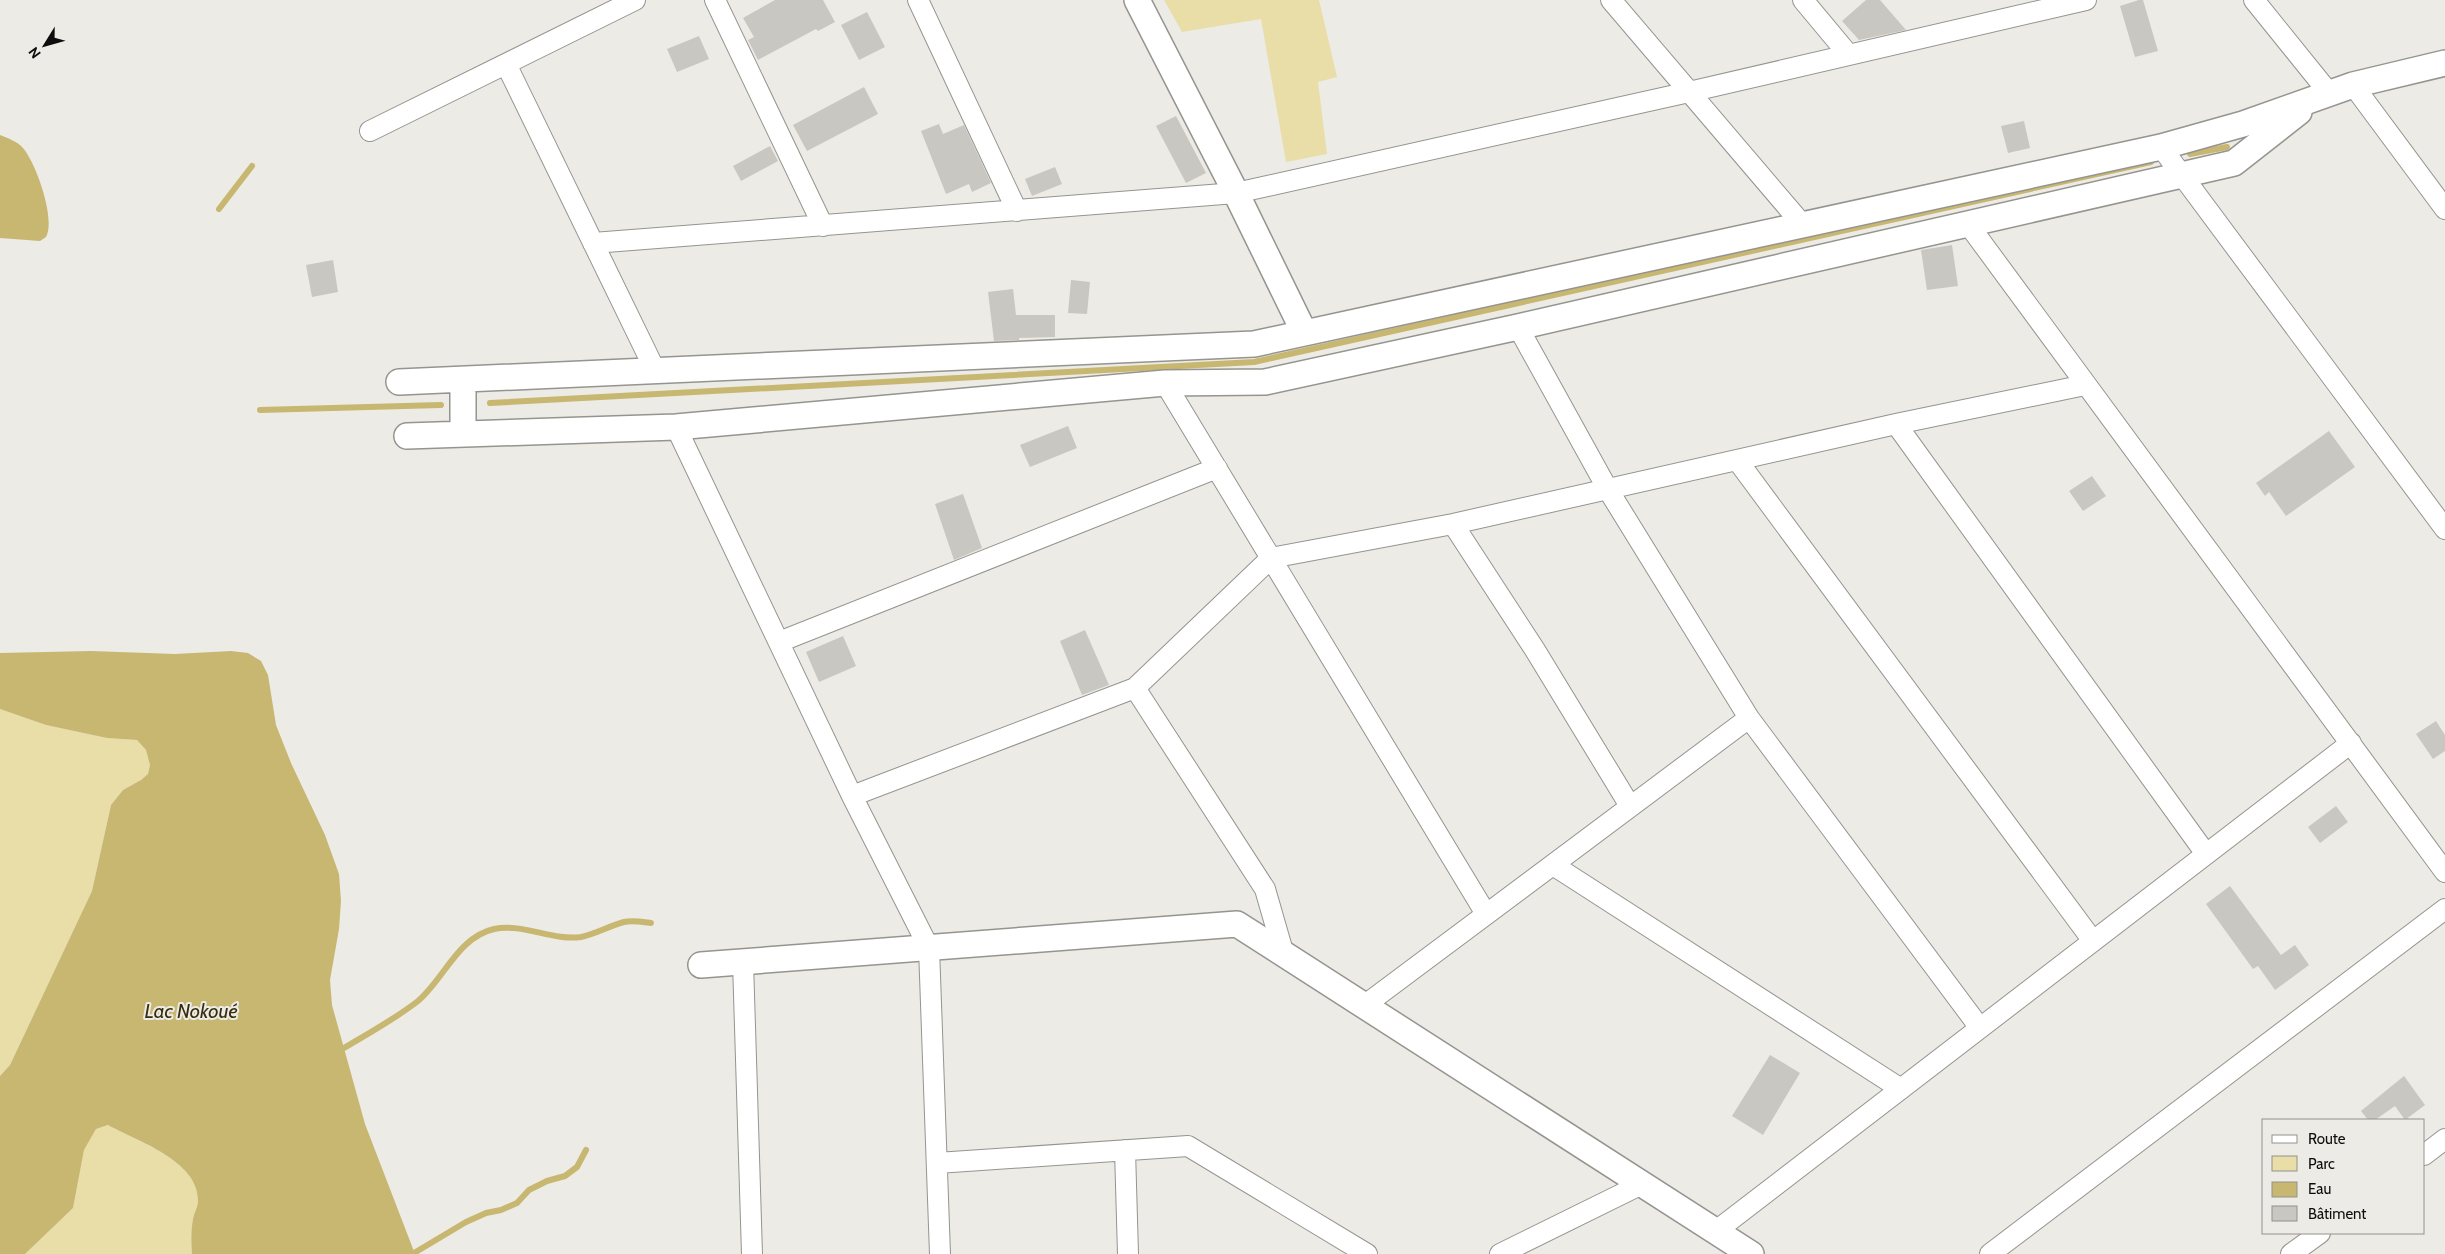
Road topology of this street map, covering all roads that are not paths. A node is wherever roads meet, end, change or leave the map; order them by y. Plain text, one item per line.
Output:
1 (635, 0) edge
2 (715, 0) edge
3 (918, 0) edge
4 (1137, 0) edge
5 (1611, 0) edge
6 (1803, 0) edge
7 (2086, 0) edge
8 (2259, 2) edge
9 (2017, 7) edge
10 (1848, 54) junction
11 (2445, 63) edge
12 (506, 64) junction
13 (2353, 85) junction
14 (1690, 92) junction
15 (2322, 96) junction
16 (370, 131) dead end
17 (2161, 147) junction
18 (2184, 174) junction
19 (1236, 193) junction
20 (2445, 209) edge
21 (1017, 210) junction
22 (1802, 224) junction
23 (1968, 224) junction
24 (823, 226) junction
25 (593, 243) junction
26 (1518, 327) junction
27 (1304, 332) junction
28 (655, 370) junction
29 (463, 380) junction
30 (399, 382) dead end
31 (1165, 383) junction
32 (2085, 385) junction
33 (1896, 424) junction
34 (676, 427) junction
35 (463, 434) junction
36 (407, 436) dead end
37 (1737, 460) junction
38 (1217, 468) junction
39 (1607, 488) junction
40 (2437, 505) edge
41 (1453, 524) junction
42 (2445, 529) edge
43 (1271, 558) junction
44 (779, 642) junction
45 (1135, 688) junction
46 (1749, 718) junction
47 (2351, 743) junction
48 (852, 796) junction
49 (1630, 806) junction
50 (2206, 854) junction
51 (1552, 864) junction
52 (2445, 872) edge
53 (2445, 908) edge
54 (1486, 914) junction
55 (2093, 941) junction
56 (929, 948) junction
57 (1284, 955) junction
58 (743, 962) junction
59 (701, 965) dead end
60 (1365, 1005) junction
61 (1980, 1028) junction
62 (1901, 1089) junction
63 (2445, 1139) edge
64 (1125, 1150) junction
65 (2425, 1154) edge
66 (937, 1163) junction
67 (1642, 1184) junction
68 (1716, 1232) junction
69 (2319, 1234) edge
70 (752, 1254) edge
71 (940, 1254) edge
72 (1128, 1254) edge
73 (1367, 1254) edge
74 (1500, 1254) edge
75 (1751, 1254) edge
76 (1990, 1254) edge
77 (2291, 1254) edge

1 - 12 street
2 - 24 street
3 - 21 street
4 - 19 street
5 - 14 street
6 - 10 street
7 - 9 street
8 - 15 street
9 - 10 street
10 - 14 street
11 - 13 street
12 - 16 street
12 - 25 street
13 - 15 street
13 - 20 street
14 - 19 street
14 - 22 street
15 - 17 street
15 - 18 street
17 - 18 street
17 - 22 street
18 - 23 street
18 - 40 street
19 - 21 street
19 - 27 street
21 - 24 street
22 - 27 street
23 - 26 street
23 - 32 street
24 - 25 street
25 - 28 street
26 - 31 street
26 - 39 street
27 - 28 street
28 - 29 street
29 - 30 street
29 - 35 street
31 - 34 street
31 - 38 street
32 - 33 street
32 - 47 street
33 - 37 street
33 - 50 street
34 - 35 street
34 - 44 street
35 - 36 street
37 - 39 street
37 - 55 street
38 - 43 street
38 - 44 street
39 - 41 street
39 - 46 street
40 - 42 street
41 - 43 street
41 - 49 street
43 - 45 street
43 - 54 street
44 - 48 street
45 - 48 street
45 - 57 street
46 - 49 street
46 - 61 street
47 - 50 street
47 - 52 street
48 - 56 street
49 - 51 street
50 - 55 street
51 - 54 street
51 - 62 street
53 - 76 street
54 - 60 street
55 - 61 street
56 - 57 street
56 - 58 street
56 - 66 street
57 - 60 street
58 - 59 street
58 - 70 street
60 - 67 street
61 - 62 street
62 - 68 street
63 - 65 street
64 - 66 street
64 - 72 street
64 - 73 street
66 - 71 street
67 - 68 street
67 - 74 street
68 - 75 street
69 - 77 street

